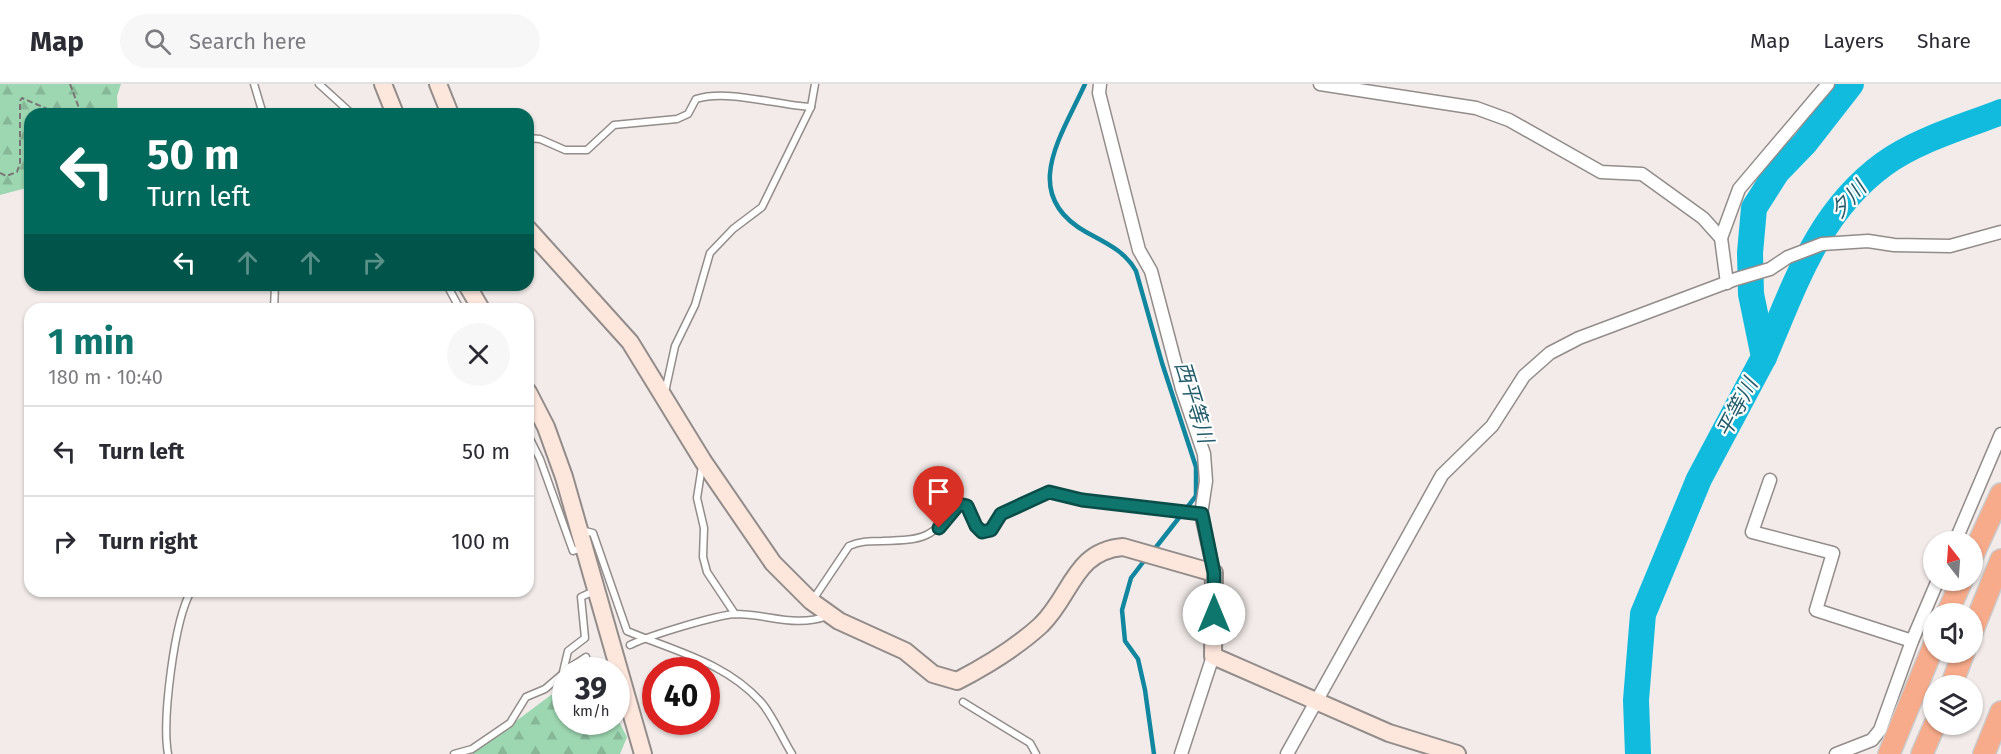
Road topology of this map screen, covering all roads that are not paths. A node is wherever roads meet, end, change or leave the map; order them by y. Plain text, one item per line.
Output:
1 (254, 84) edge
2 (319, 84) edge
3 (383, 84) edge
4 (438, 84) edge
5 (815, 84) edge
6 (1100, 84) edge
7 (1320, 84) edge
8 (1828, 84) edge
9 (811, 107) junction
10 (261, 108) edge
11 (345, 108) edge
12 (393, 108) edge
13 (448, 108) edge
14 (534, 138) edge
15 (2001, 232) edge
16 (534, 236) edge
17 (1721, 238) junction
18 (1732, 281) junction
19 (664, 395) junction
20 (534, 405) edge
21 (2000, 439) edge
22 (534, 447) edge
23 (703, 461) junction
24 (1770, 480) dead end
25 (2001, 494) edge
26 (1199, 514) junction
27 (580, 530) junction
28 (1959, 531) edge
29 (1983, 533) edge
30 (586, 547) junction
31 (2001, 560) edge
32 (1214, 573) junction
33 (598, 590) junction
34 (1933, 591) edge
35 (189, 597) edge
36 (811, 601) junction
37 (1983, 605) edge
38 (735, 614) junction
39 (830, 615) junction
40 (644, 638) junction
41 (1912, 640) junction
42 (630, 645) dead end
43 (1214, 656) junction
44 (567, 657) edge
45 (1927, 663) edge
46 (552, 683) edge
47 (1315, 698) junction
48 (963, 702) dead end
49 (2001, 712) edge
50 (1930, 735) edge
51 (168, 754) edge
52 (454, 754) edge
53 (643, 754) edge
54 (792, 754) edge
55 (1036, 754) edge
56 (1181, 754) edge
57 (1287, 754) edge
58 (1457, 754) edge
59 (1836, 754) edge
60 (1889, 754) edge
61 (1922, 754) edge
62 (1984, 754) edge

1 - 10 lane
2 - 11 lane
3 - 12 street
4 - 13 street
5 - 9 lane
6 - 26 street
7 - 17 street
8 - 17 street
9 - 14 lane
9 - 19 lane
15 - 18 street
16 - 19 street
17 - 18 street
18 - 47 street
19 - 23 street
20 - 27 street
21 - 28 street
22 - 30 lane
23 - 36 street
23 - 38 lane
24 - 41 street
25 - 29 highway
26 - 32 street
26 - 36 lane
27 - 30 street
27 - 40 lane
30 - 33 street
31 - 37 highway
32 - 39 street
32 - 43 street
33 - 44 lane
33 - 53 street
34 - 41 street
35 - 51 lane
36 - 39 street
38 - 39 lane
38 - 40 lane
40 - 42 lane
40 - 54 lane
41 - 59 street
43 - 47 street
43 - 56 street
45 - 60 highway
46 - 52 lane
47 - 57 street
47 - 58 street
48 - 55 lane
49 - 62 highway
50 - 61 highway

